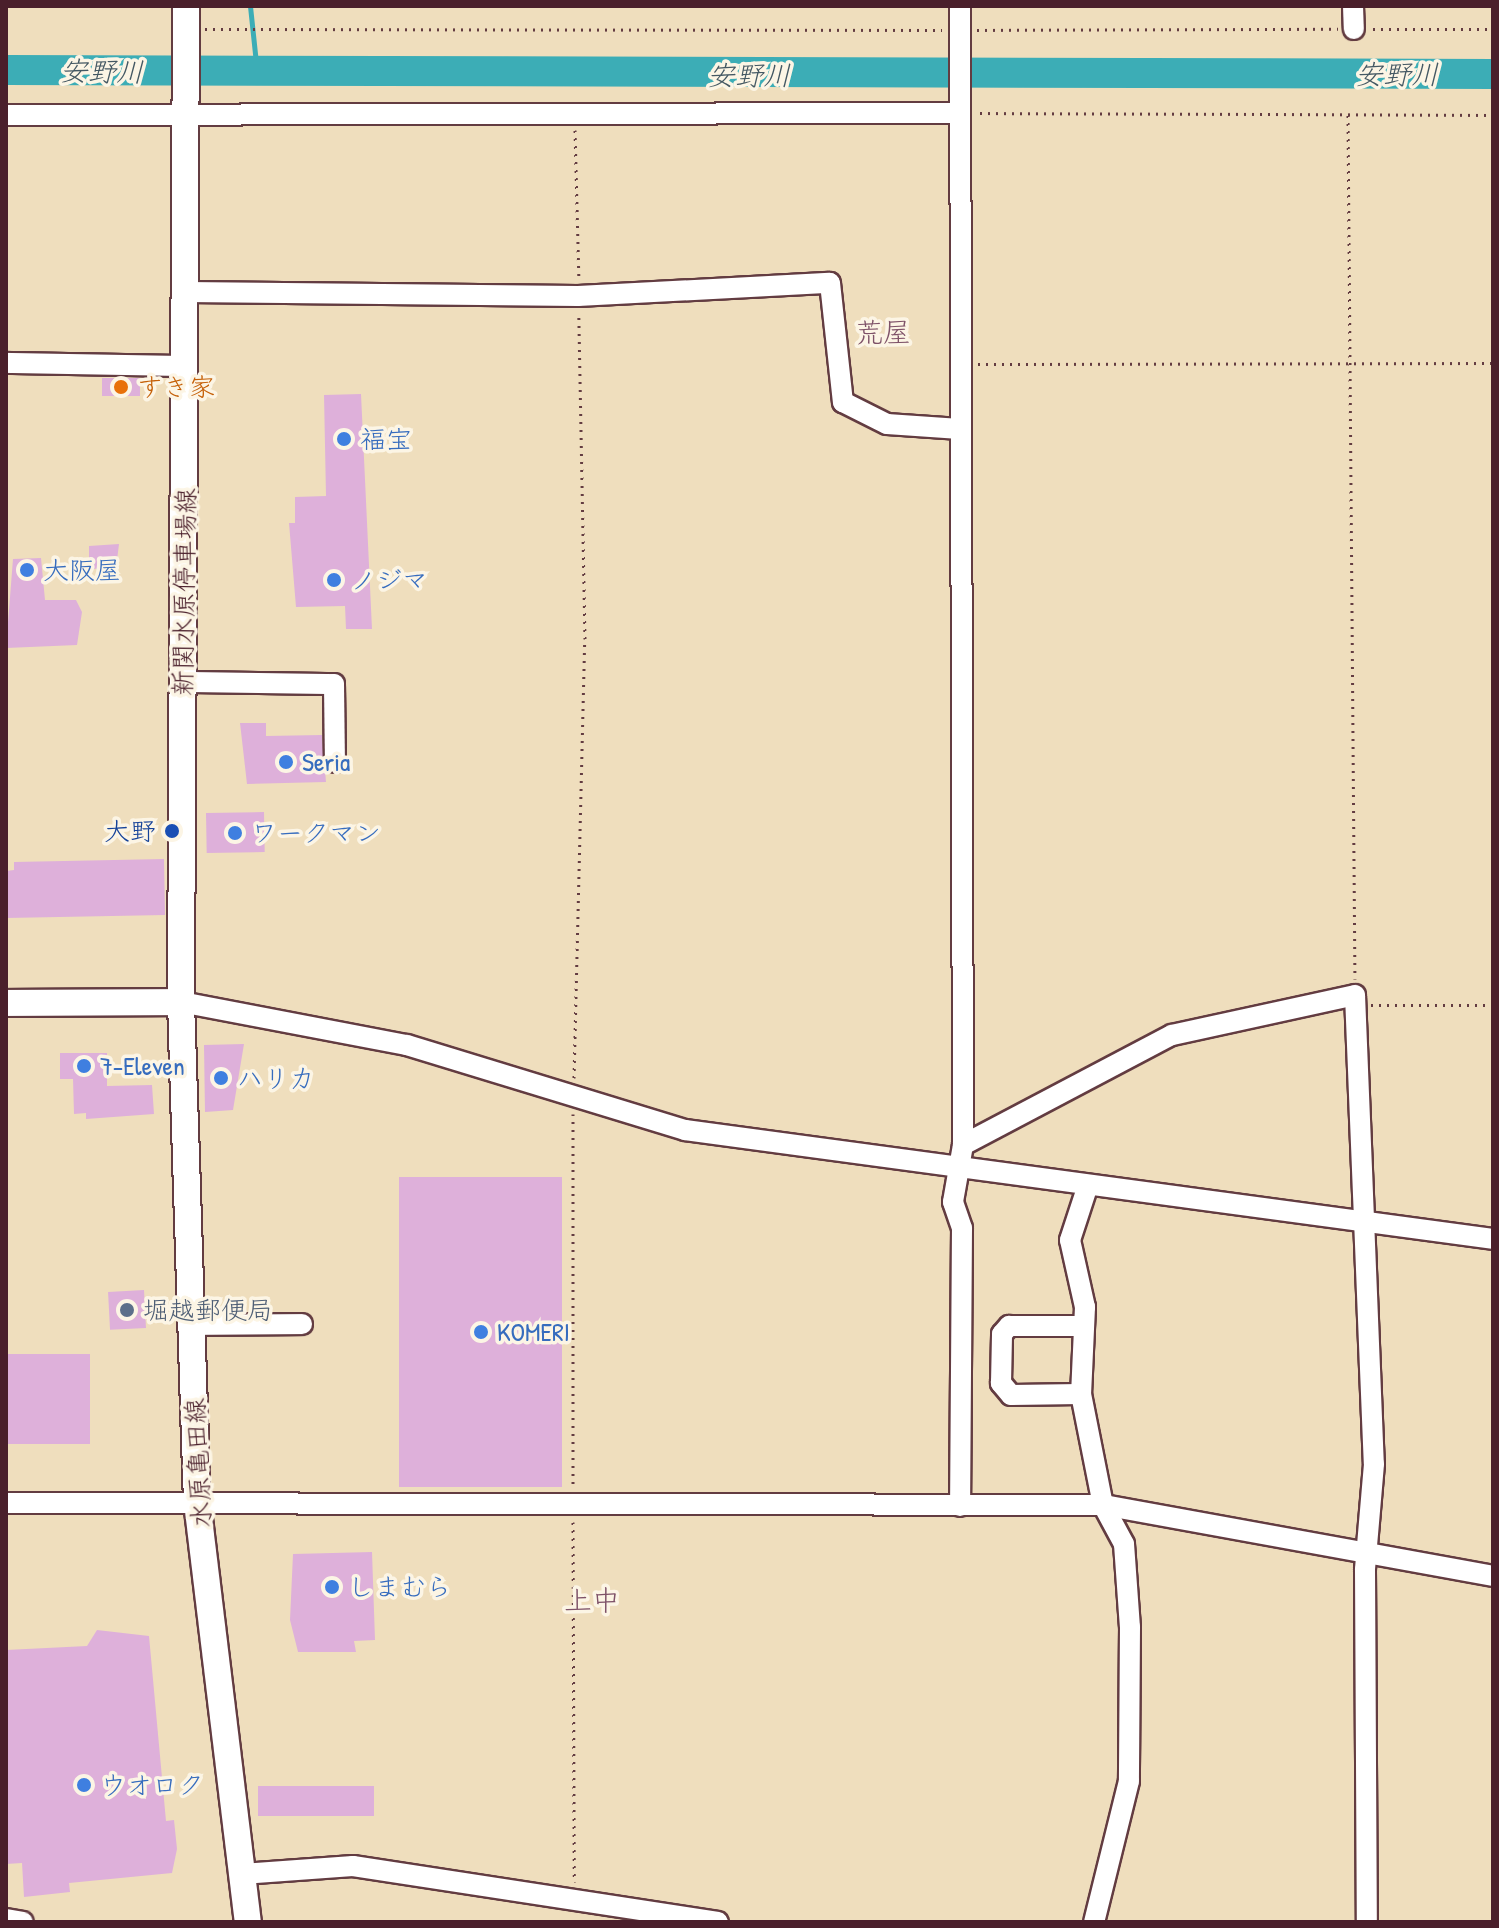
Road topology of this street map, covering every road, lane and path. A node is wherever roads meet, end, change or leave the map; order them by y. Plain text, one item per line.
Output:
1 (960, 6) edge
2 (1353, 6) edge
3 (186, 25) edge
4 (1354, 29) junction
5 (1493, 29) edge
6 (959, 30) junction
7 (960, 110) junction
8 (185, 112) junction
9 (6, 115) edge
10 (575, 115) junction
11 (1348, 115) junction
12 (1493, 115) edge
13 (186, 292) junction
14 (578, 296) junction
15 (1348, 362) junction
16 (6, 363) edge
17 (1493, 363) edge
18 (962, 364) junction
19 (186, 366) junction
20 (960, 429) junction
21 (183, 682) junction
22 (335, 762) dead end
23 (1355, 1000) junction
24 (181, 1002) junction
25 (6, 1003) edge
26 (1493, 1005) edge
27 (573, 1096) junction
28 (963, 1145) junction
29 (958, 1168) junction
30 (1088, 1185) junction
31 (1365, 1222) junction
32 (1493, 1239) edge
33 (302, 1324) dead end
34 (191, 1325) junction
35 (1084, 1326) junction
36 (1081, 1394) junction
37 (197, 1502) junction
38 (6, 1503) edge
39 (572, 1504) junction
40 (1103, 1505) junction
41 (960, 1506) junction
42 (1372, 1551) junction
43 (1493, 1576) edge
44 (242, 1874) junction
45 (576, 1903) junction
46 (6, 1919) edge
47 (23, 1922) edge
48 (248, 1922) edge
49 (718, 1922) edge
50 (1094, 1922) edge
51 (1367, 1922) edge

1 - 6 street
2 - 4 street
3 - 6 path
3 - 8 main road, 新関水原停車場線
4 - 5 path
4 - 6 path
6 - 7 street
7 - 10 street
7 - 11 path
7 - 18 street
8 - 9 street
8 - 10 street
8 - 13 main road, 新関水原停車場線
10 - 14 path
11 - 12 path
11 - 15 path
13 - 14 street
13 - 19 main road, 新関水原停車場線
14 - 20 street
14 - 27 path
15 - 17 path
15 - 18 path
15 - 23 path
16 - 19 street
18 - 20 street
19 - 21 main road, 新関水原停車場線
20 - 28 street
21 - 22 street
21 - 24 main road, 新関水原停車場線
23 - 26 path
23 - 28 street
23 - 31 street
24 - 25 main road
24 - 27 street
24 - 34 main road, 水原亀田線
27 - 29 street
27 - 39 path
28 - 29 street
29 - 30 street
29 - 41 street
30 - 31 street
30 - 35 street
31 - 32 street
31 - 42 street
33 - 34 street
34 - 37 main road, 水原亀田線
35 - 36 street
35 - 36 street
36 - 40 street
37 - 38 street
37 - 39 street
37 - 44 main road, 水原亀田線
39 - 41 street
39 - 45 path
40 - 41 street
40 - 42 street
40 - 50 street
42 - 43 street
42 - 51 street
44 - 45 street
44 - 48 main road, 水原亀田線
45 - 49 street
46 - 47 street

